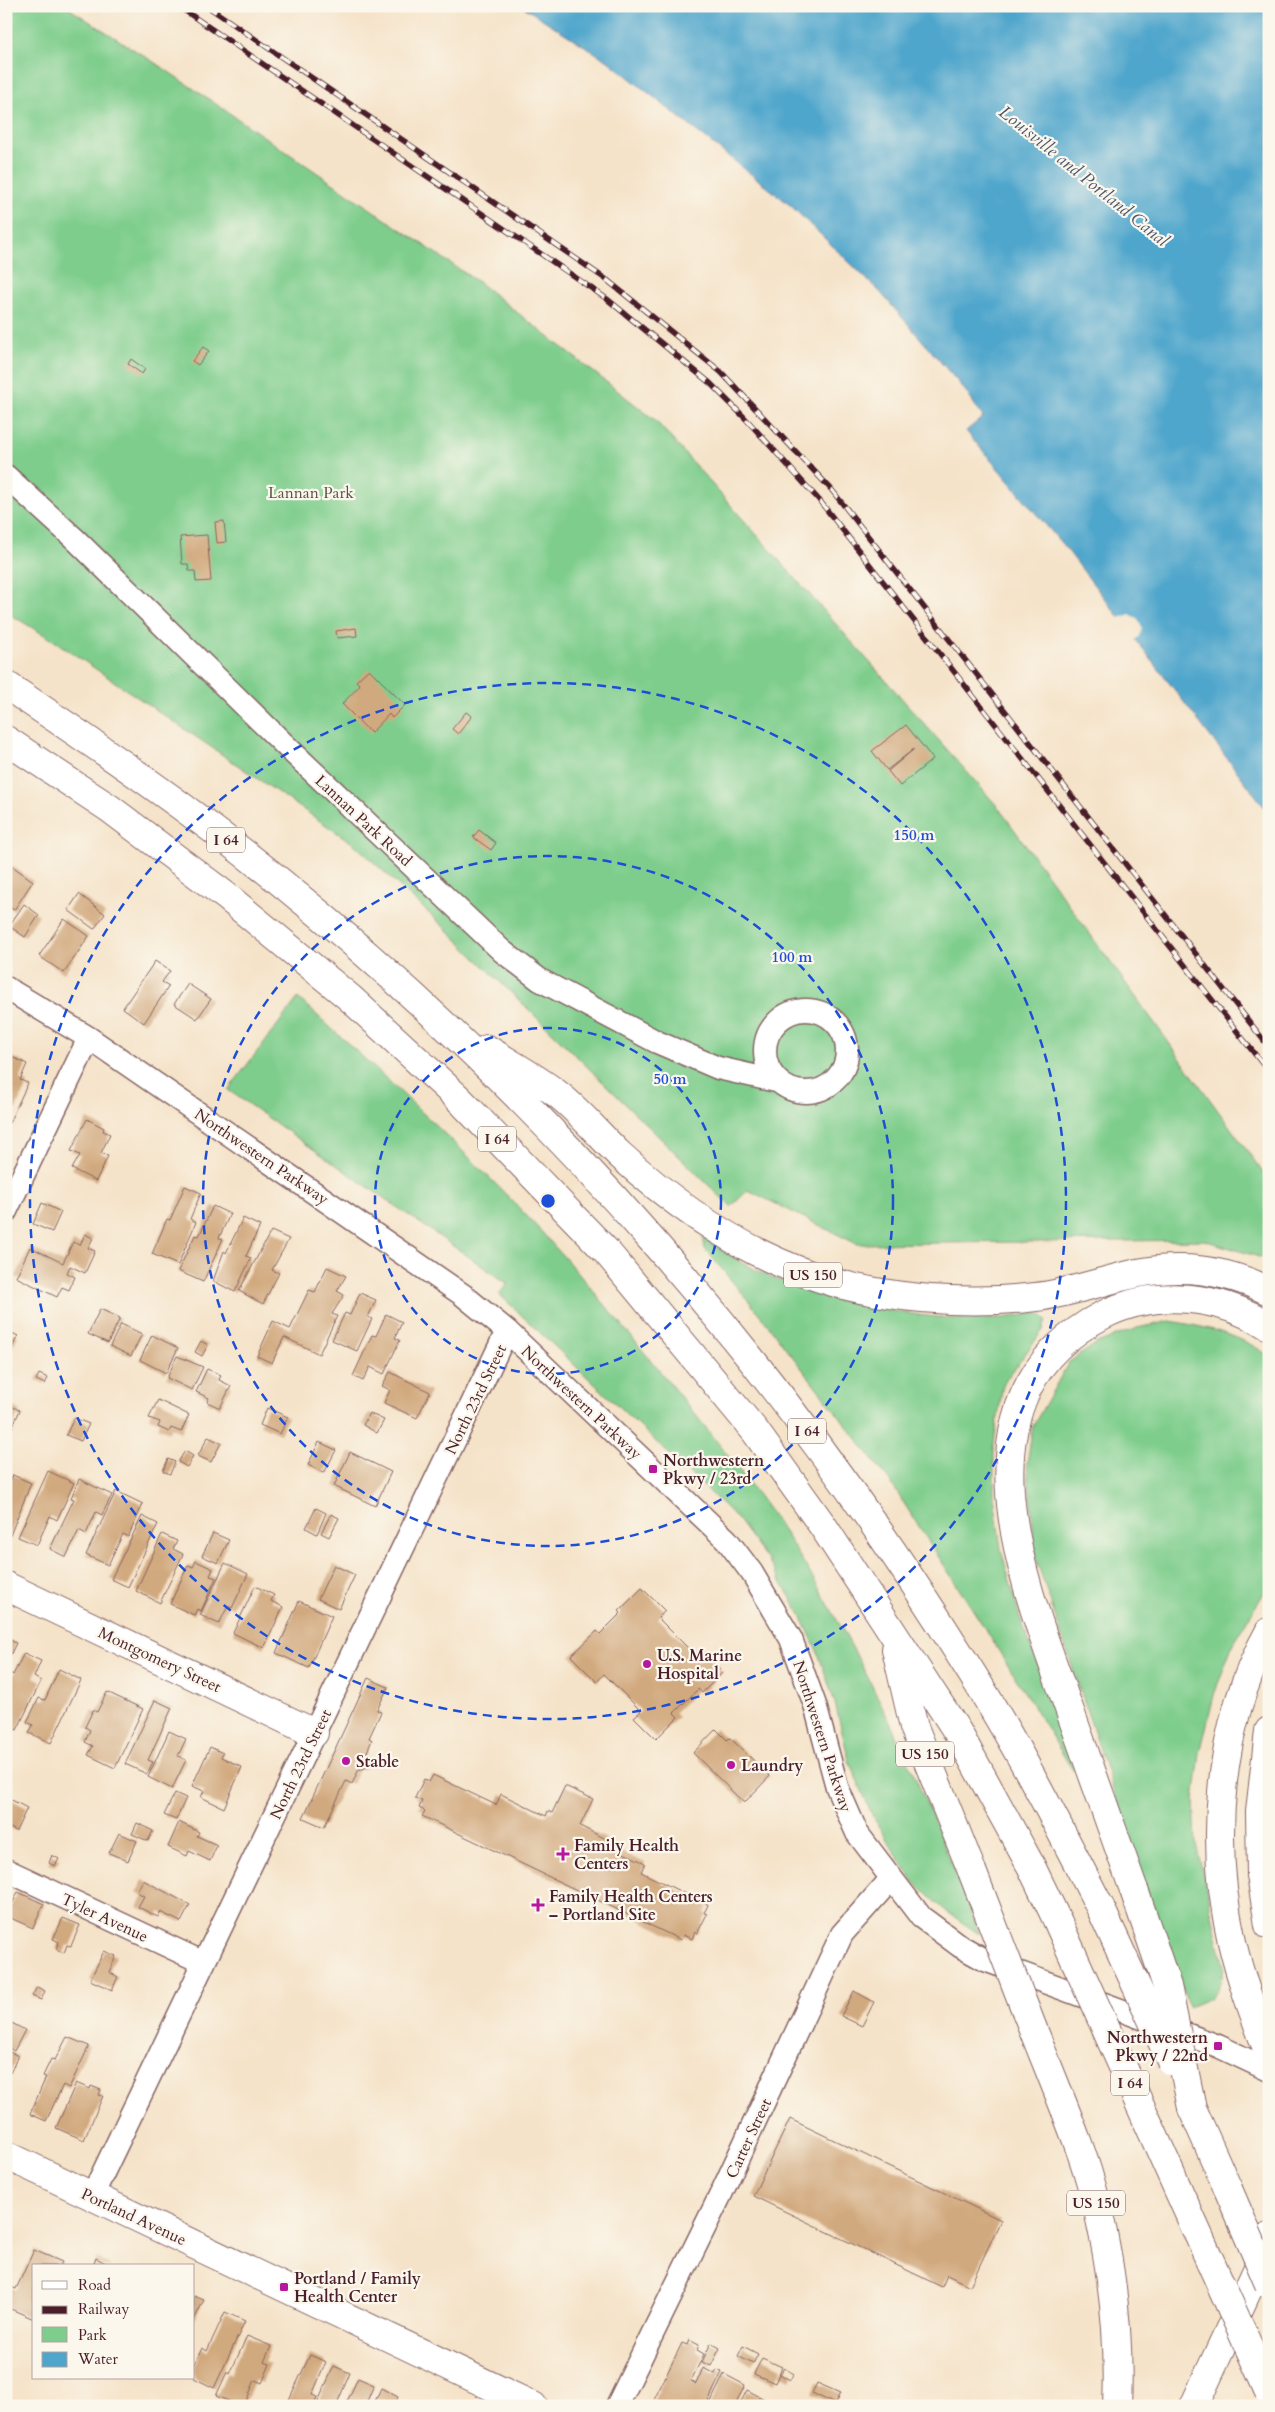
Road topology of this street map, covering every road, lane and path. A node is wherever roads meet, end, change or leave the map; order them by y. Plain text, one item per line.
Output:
1 (6, 476) edge
2 (6, 685) edge
3 (6, 740) edge
4 (6, 988) edge
5 (432, 1013) junction
6 (89, 1038) junction
7 (776, 1081) dead end
8 (6, 1211) edge
9 (1269, 1291) edge
10 (1269, 1326) edge
11 (507, 1332) junction
12 (6, 1586) edge
13 (1269, 1632) edge
14 (892, 1633) junction
15 (1269, 1731) edge
16 (314, 1733) junction
17 (6, 1870) edge
18 (891, 1879) junction
19 (1269, 1925) edge
20 (204, 1963) junction
21 (1269, 2054) edge
22 (1269, 2070) edge
23 (1192, 2108) junction
24 (6, 2155) edge
25 (92, 2196) junction
26 (1269, 2237) edge
27 (1269, 2284) edge
28 (1269, 2392) edge
29 (534, 2406) edge
30 (617, 2406) edge
31 (1117, 2406) edge
32 (1194, 2406) edge

1 - 7 street, Lannan Park Road
2 - 5 main road, I 64
3 - 14 main road, I 64
4 - 6 street, Northwestern Parkway
5 - 9 main road, US 150
5 - 23 main road, I 64, bridge
6 - 8 street
6 - 11 street, Northwestern Parkway
10 - 23 main road, bridge
11 - 16 street, North 23rd Street
11 - 18 street, Northwestern Parkway
12 - 16 main road, Montgomery Street
13 - 21 main road
14 - 28 main road, I 64, bridge
14 - 31 main road, US 150, bridge
15 - 19 main road
16 - 20 street, North 23rd Street
17 - 20 street, Tyler Avenue
18 - 22 street, Northwestern Parkway
18 - 30 street, Carter Street
20 - 25 street, North 23rd Street
23 - 27 main road, I 64, bridge
24 - 25 main road, Portland Avenue
25 - 29 main road, Portland Avenue
26 - 32 main road

